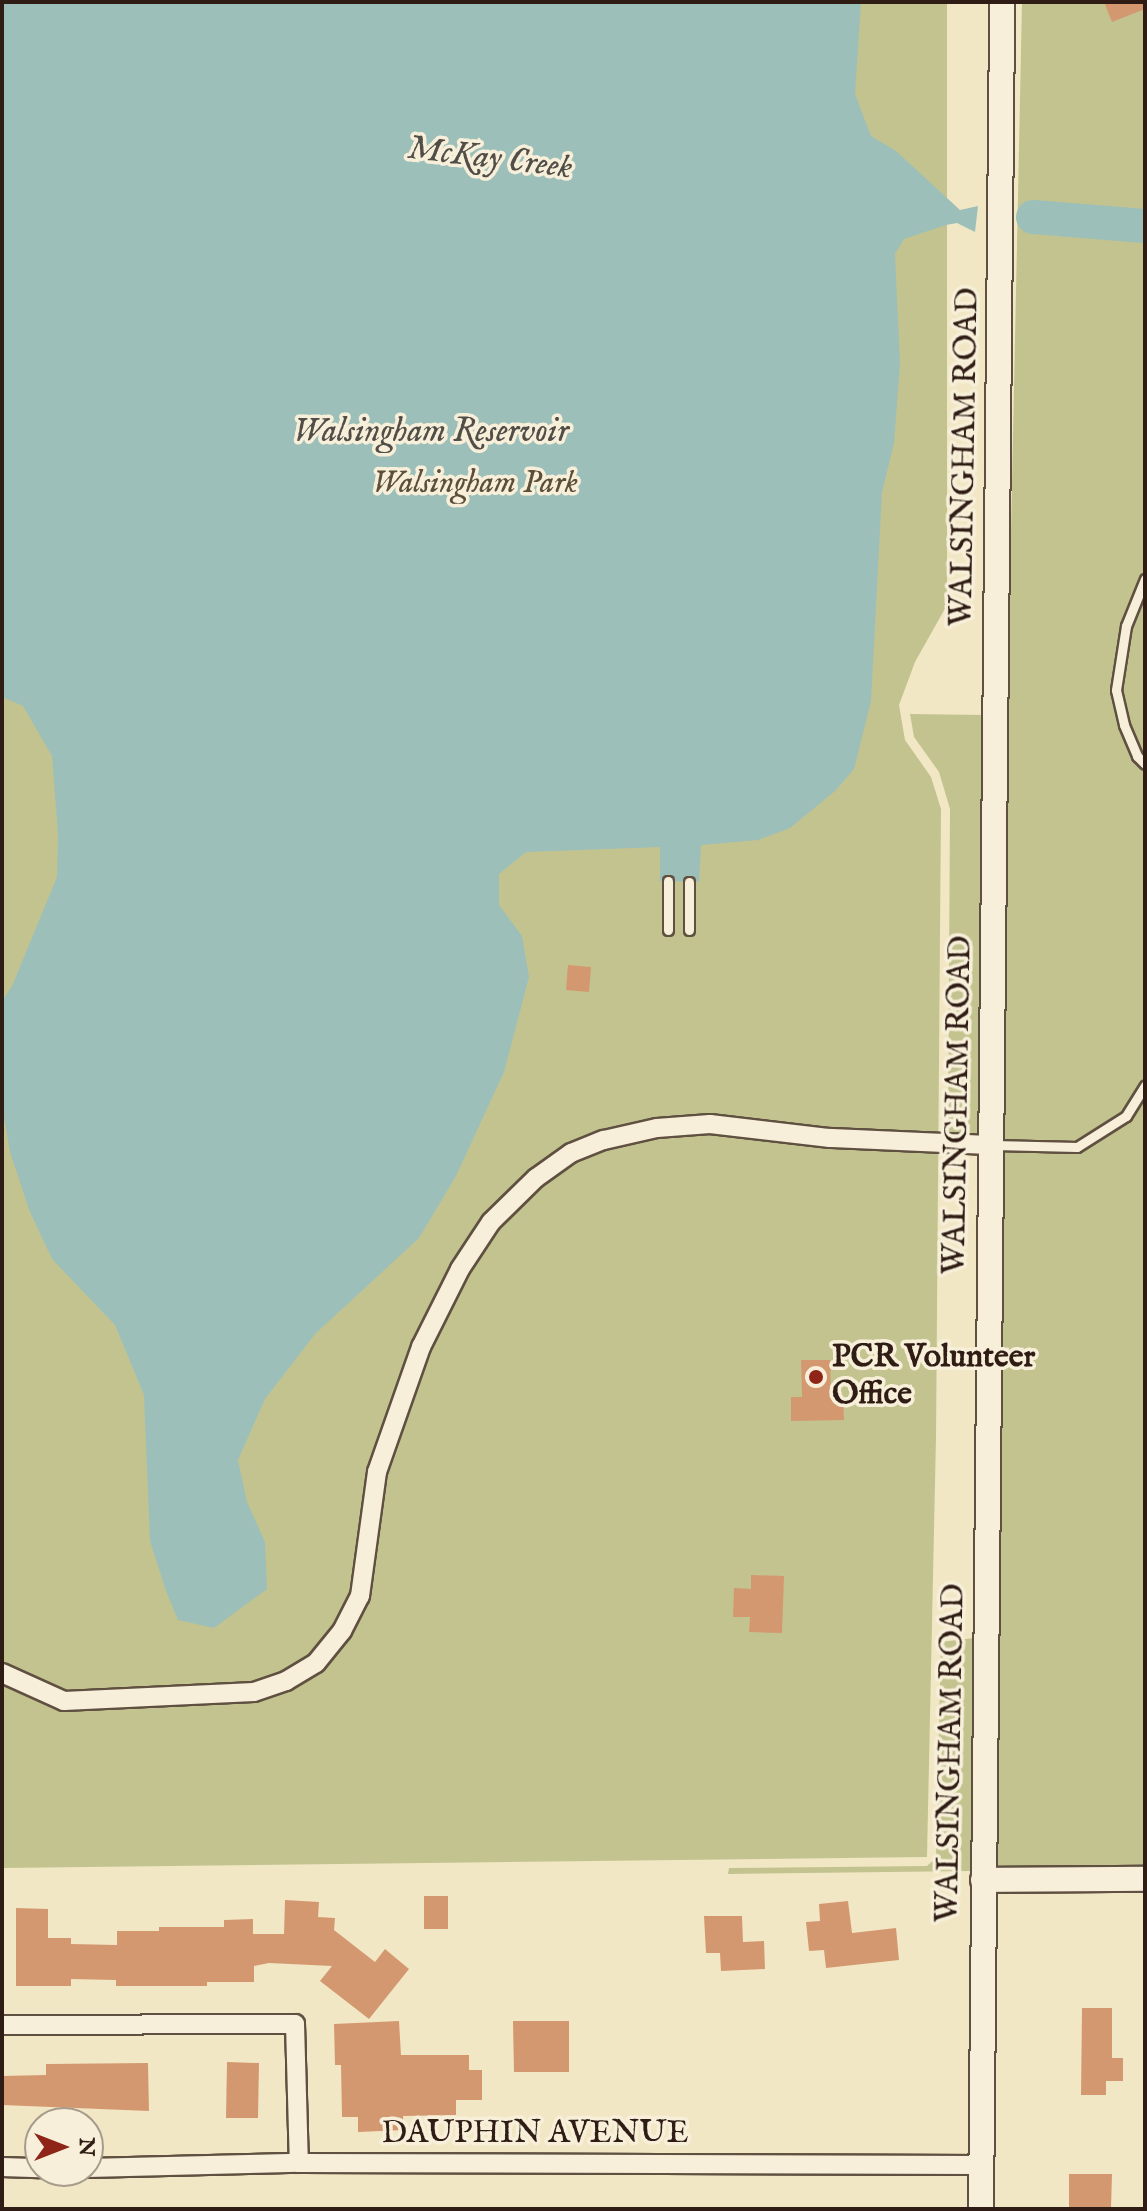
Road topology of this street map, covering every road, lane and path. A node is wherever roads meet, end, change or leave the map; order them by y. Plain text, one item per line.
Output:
1 (1002, 2) edge
2 (1145, 579) edge
3 (1145, 764) edge
4 (668, 881) dead end
5 (689, 882) dead end
6 (668, 930) dead end
7 (689, 930) dead end
8 (1145, 1085) edge
9 (991, 1145) junction
10 (2, 1673) edge
11 (1145, 1879) edge
12 (983, 1880) junction
13 (2, 2025) edge
14 (299, 2163) junction
15 (981, 2165) junction
16 (2, 2167) edge
17 (24, 2168) edge
18 (104, 2168) edge
19 (981, 2209) edge

1 - 9 street, WALSINGHAM ROAD
2 - 3 lane
4 - 6 lane
5 - 7 lane
8 - 9 lane
9 - 10 street
9 - 12 street, WALSINGHAM ROAD
11 - 12 street
12 - 15 street, WALSINGHAM ROAD
13 - 14 street
14 - 15 street, DAUPHIN AVENUE
14 - 18 street, DAUPHIN AVENUE
15 - 19 street, WALSINGHAM ROAD
16 - 17 street

